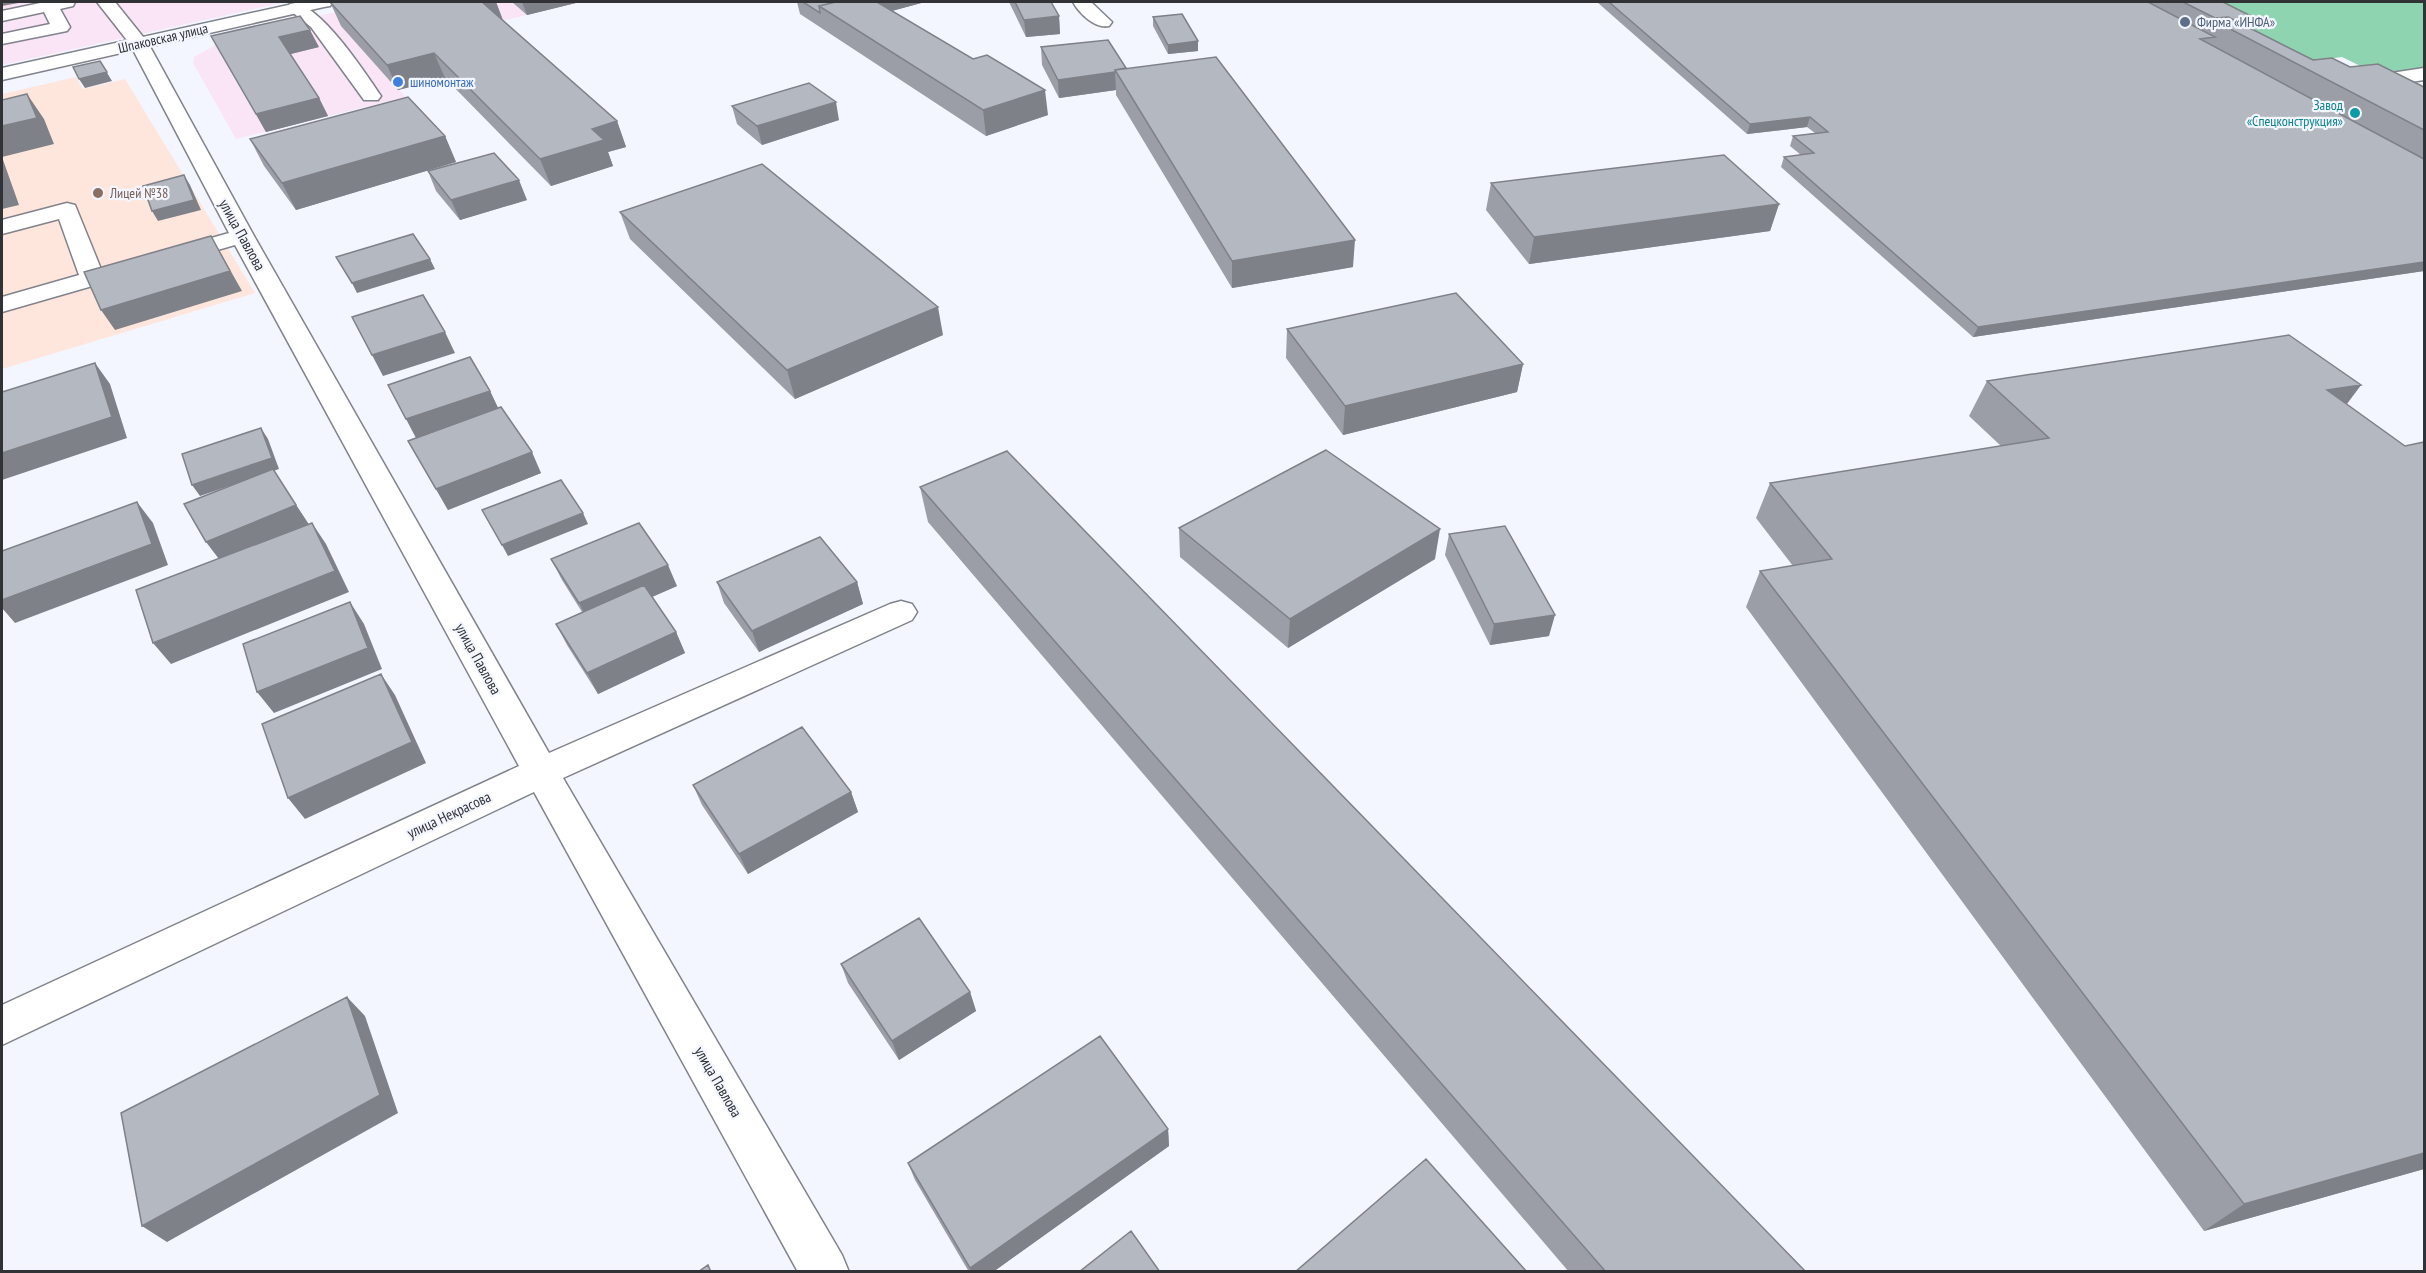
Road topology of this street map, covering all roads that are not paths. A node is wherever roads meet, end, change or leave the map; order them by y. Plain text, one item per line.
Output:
1 (70, 2) edge
2 (106, 2) edge
3 (324, 2) edge
4 (1081, 2) edge
5 (49, 6) junction
6 (296, 8) junction
7 (2, 16) edge
8 (1103, 22) dead end
9 (2, 39) edge
10 (139, 43) junction
11 (2, 74) edge
12 (2424, 74) edge
13 (2335, 88) edge
14 (371, 96) dead end
15 (2, 227) edge
16 (242, 236) junction
17 (93, 279) junction
18 (2, 305) edge
19 (901, 612) dead end
20 (541, 772) junction
21 (2, 1026) edge
22 (825, 1272) edge

1 - 5 street
2 - 10 street, улица Павлова
3 - 6 street, Шпаковская улица
4 - 8 street
5 - 7 street
5 - 9 street
6 - 10 street, Шпаковская улица
6 - 14 street
10 - 11 street, Шпаковская улица
10 - 16 street, улица Павлова
12 - 13 street
15 - 17 street
16 - 17 street
16 - 20 street, улица Павлова
17 - 18 street
19 - 20 street, улица Некрасова
20 - 21 street, улица Некрасова
20 - 22 street, улица Павлова

